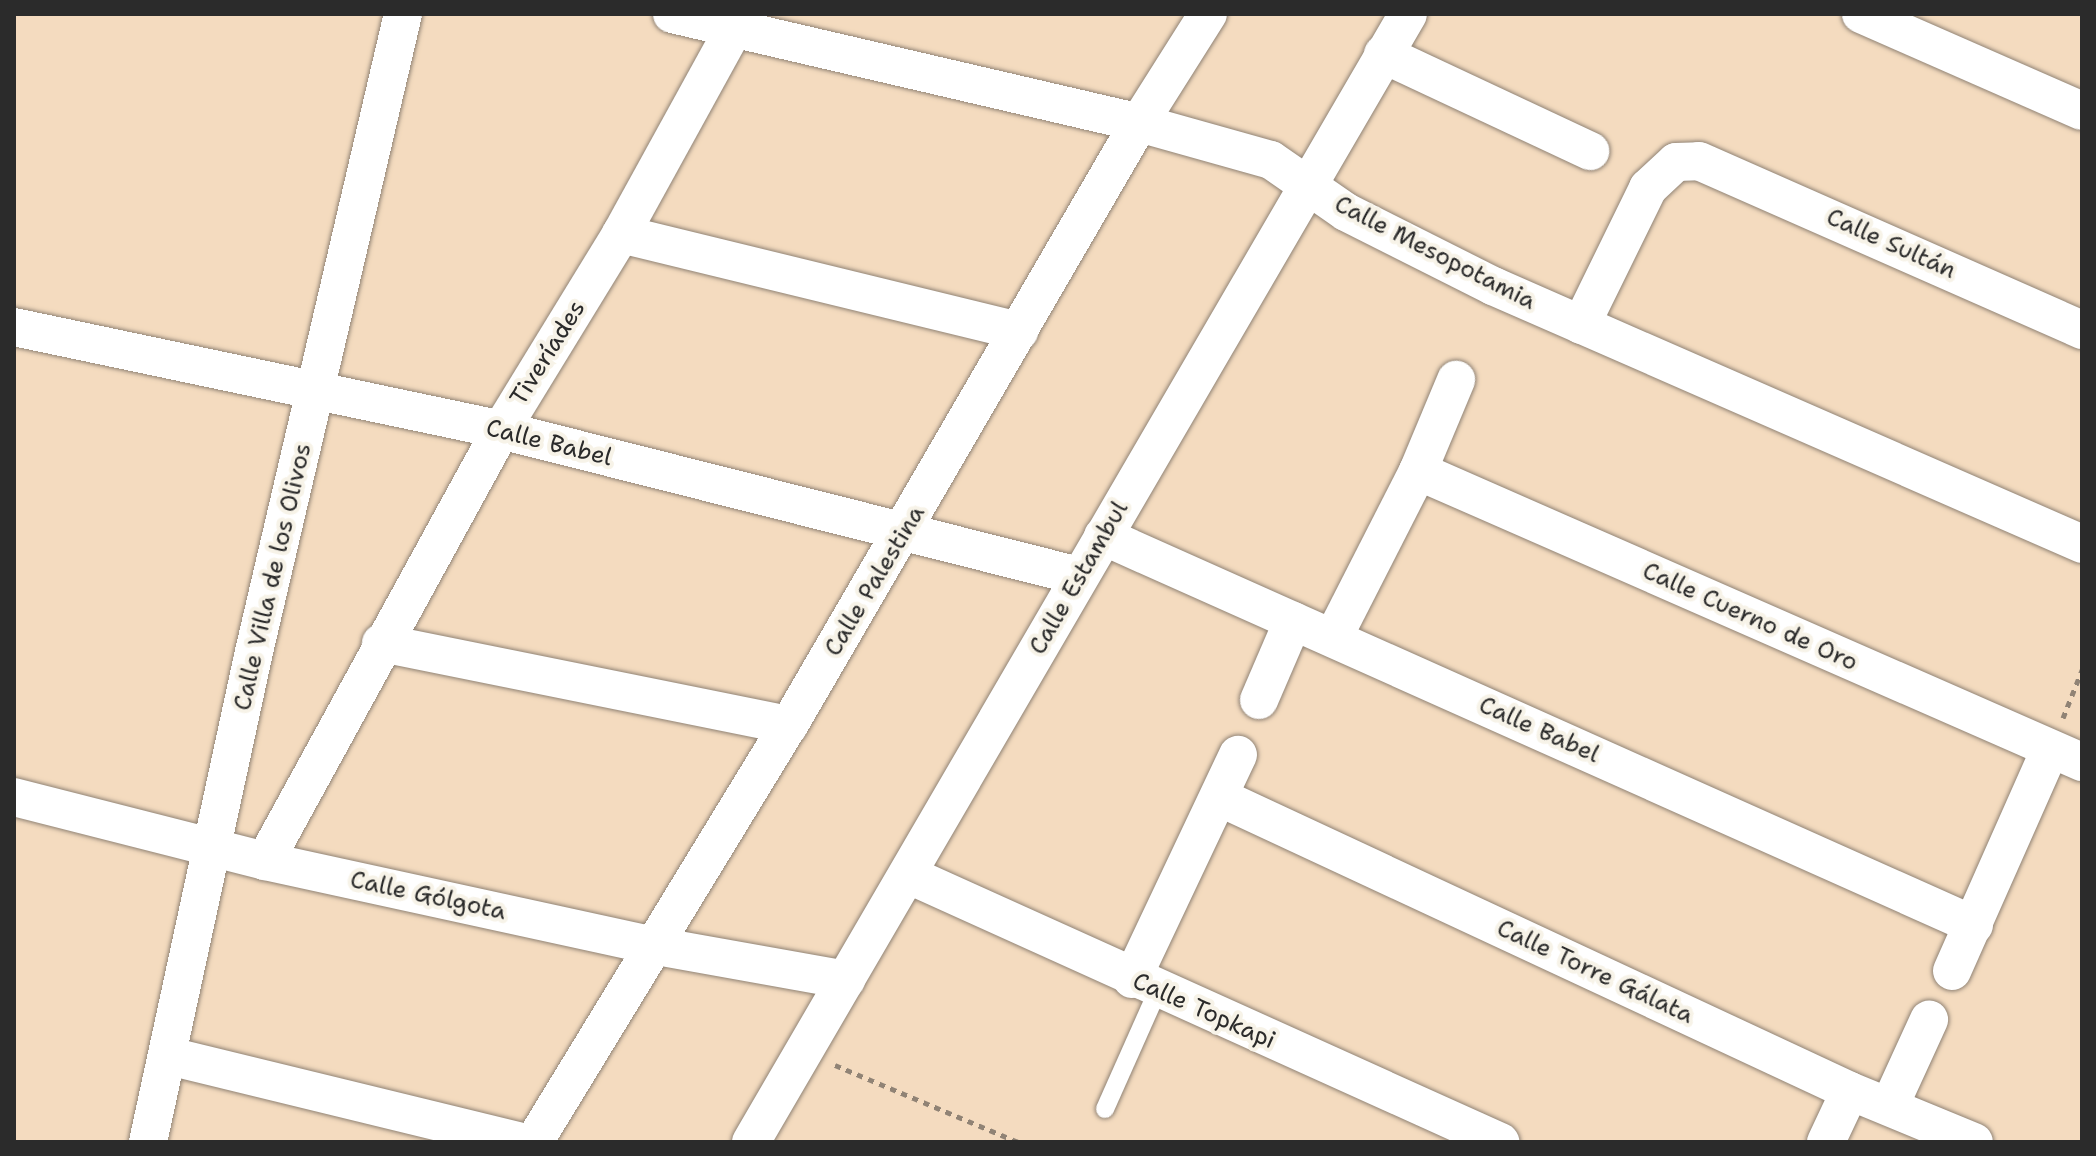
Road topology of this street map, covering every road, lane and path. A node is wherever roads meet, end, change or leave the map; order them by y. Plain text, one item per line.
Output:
1 (403, 14) edge
2 (672, 14) edge
3 (1208, 14) edge
4 (1408, 14) edge
5 (1861, 14) edge
6 (738, 22) edge
7 (1383, 54) junction
8 (2082, 111) edge
9 (1139, 123) junction
10 (1590, 151) dead end
11 (1311, 185) junction
12 (621, 234) junction
13 (1581, 325) junction
14 (14, 327) edge
15 (2082, 330) edge
16 (1019, 331) junction
17 (1456, 380) dead end
18 (316, 393) junction
19 (501, 430) junction
20 (1418, 471) junction
21 (904, 533) junction
22 (1103, 536) junction
23 (2082, 544) edge
24 (1079, 576) junction
25 (1293, 621) junction
26 (1333, 638) junction
27 (381, 643) junction
28 (2082, 670) edge
29 (1259, 700) dead end
30 (789, 725) junction
31 (1238, 755) dead end
32 (2066, 756) edge
33 (14, 797) edge
34 (1219, 797) junction
35 (214, 850) junction
36 (265, 861) junction
37 (909, 875) junction
38 (1974, 925) junction
39 (656, 946) junction
40 (1952, 971) dead end
41 (846, 980) junction
42 (1145, 985) junction
43 (1929, 1020) dead end
44 (805, 1052) junction
45 (169, 1056) junction
46 (1850, 1091) junction
47 (1890, 1105) junction
48 (1105, 1109) dead end
49 (148, 1142) edge
50 (521, 1142) edge
51 (534, 1142) edge
52 (751, 1142) edge
53 (1018, 1142) edge
54 (1500, 1142) edge
55 (1826, 1142) edge
56 (1974, 1142) edge

1 - 18 street, Calle Villa de los Olivos
2 - 6 street, Calle Mesopotamia
3 - 9 street, Calle Palestina
4 - 7 street, Calle Estambul
5 - 8 street
6 - 9 street, Calle Mesopotamia
6 - 12 street, Tiveríades
7 - 10 street
7 - 11 street, Calle Estambul
9 - 11 street, Calle Mesopotamia
9 - 16 street, Calle Palestina
11 - 13 street, Calle Mesopotamia
11 - 22 street, Calle Estambul
12 - 16 street
12 - 19 street, Tiveríades
13 - 15 street, Calle Sultán
13 - 23 street, Calle Mesopotamia
14 - 18 street, Calle Babel
16 - 21 street, Calle Palestina
17 - 20 street
18 - 19 street, Calle Babel
18 - 35 street, Calle Villa de los Olivos
19 - 21 street, Calle Babel
19 - 27 street, Tiveríades
20 - 26 street
20 - 32 street, Calle Cuerno de Oro
21 - 24 street, Calle Babel
21 - 30 street, Calle Palestina
22 - 24 street, Calle Estambul
22 - 25 street, Calle Babel
24 - 37 street, Calle Estambul
25 - 26 street, Calle Babel
25 - 29 street
26 - 38 street, Calle Babel
27 - 30 street
27 - 36 street, Tiveríades
28 - 32 path
30 - 39 street, Calle Palestina
31 - 34 street
32 - 38 street
33 - 35 street, Calle Gólgota
34 - 42 street
34 - 46 street, Calle Torre Gálata
35 - 36 street, Calle Gólgota
35 - 45 street, Calle Villa de los Olivos
36 - 39 street, Calle Gólgota
37 - 41 street, Calle Estambul
37 - 42 street, Calle Topkapi
38 - 40 street
39 - 41 street, Calle Gólgota
39 - 51 street, Calle Palestina
41 - 44 street, Calle Estambul
42 - 48 lane
42 - 54 street, Calle Topkapi
43 - 47 street
44 - 52 street, Calle Estambul
44 - 53 path
45 - 49 street, Calle Villa de los Olivos
45 - 50 street
46 - 47 street, Calle Torre Gálata
46 - 55 street
47 - 56 street, Calle Torre Gálata

